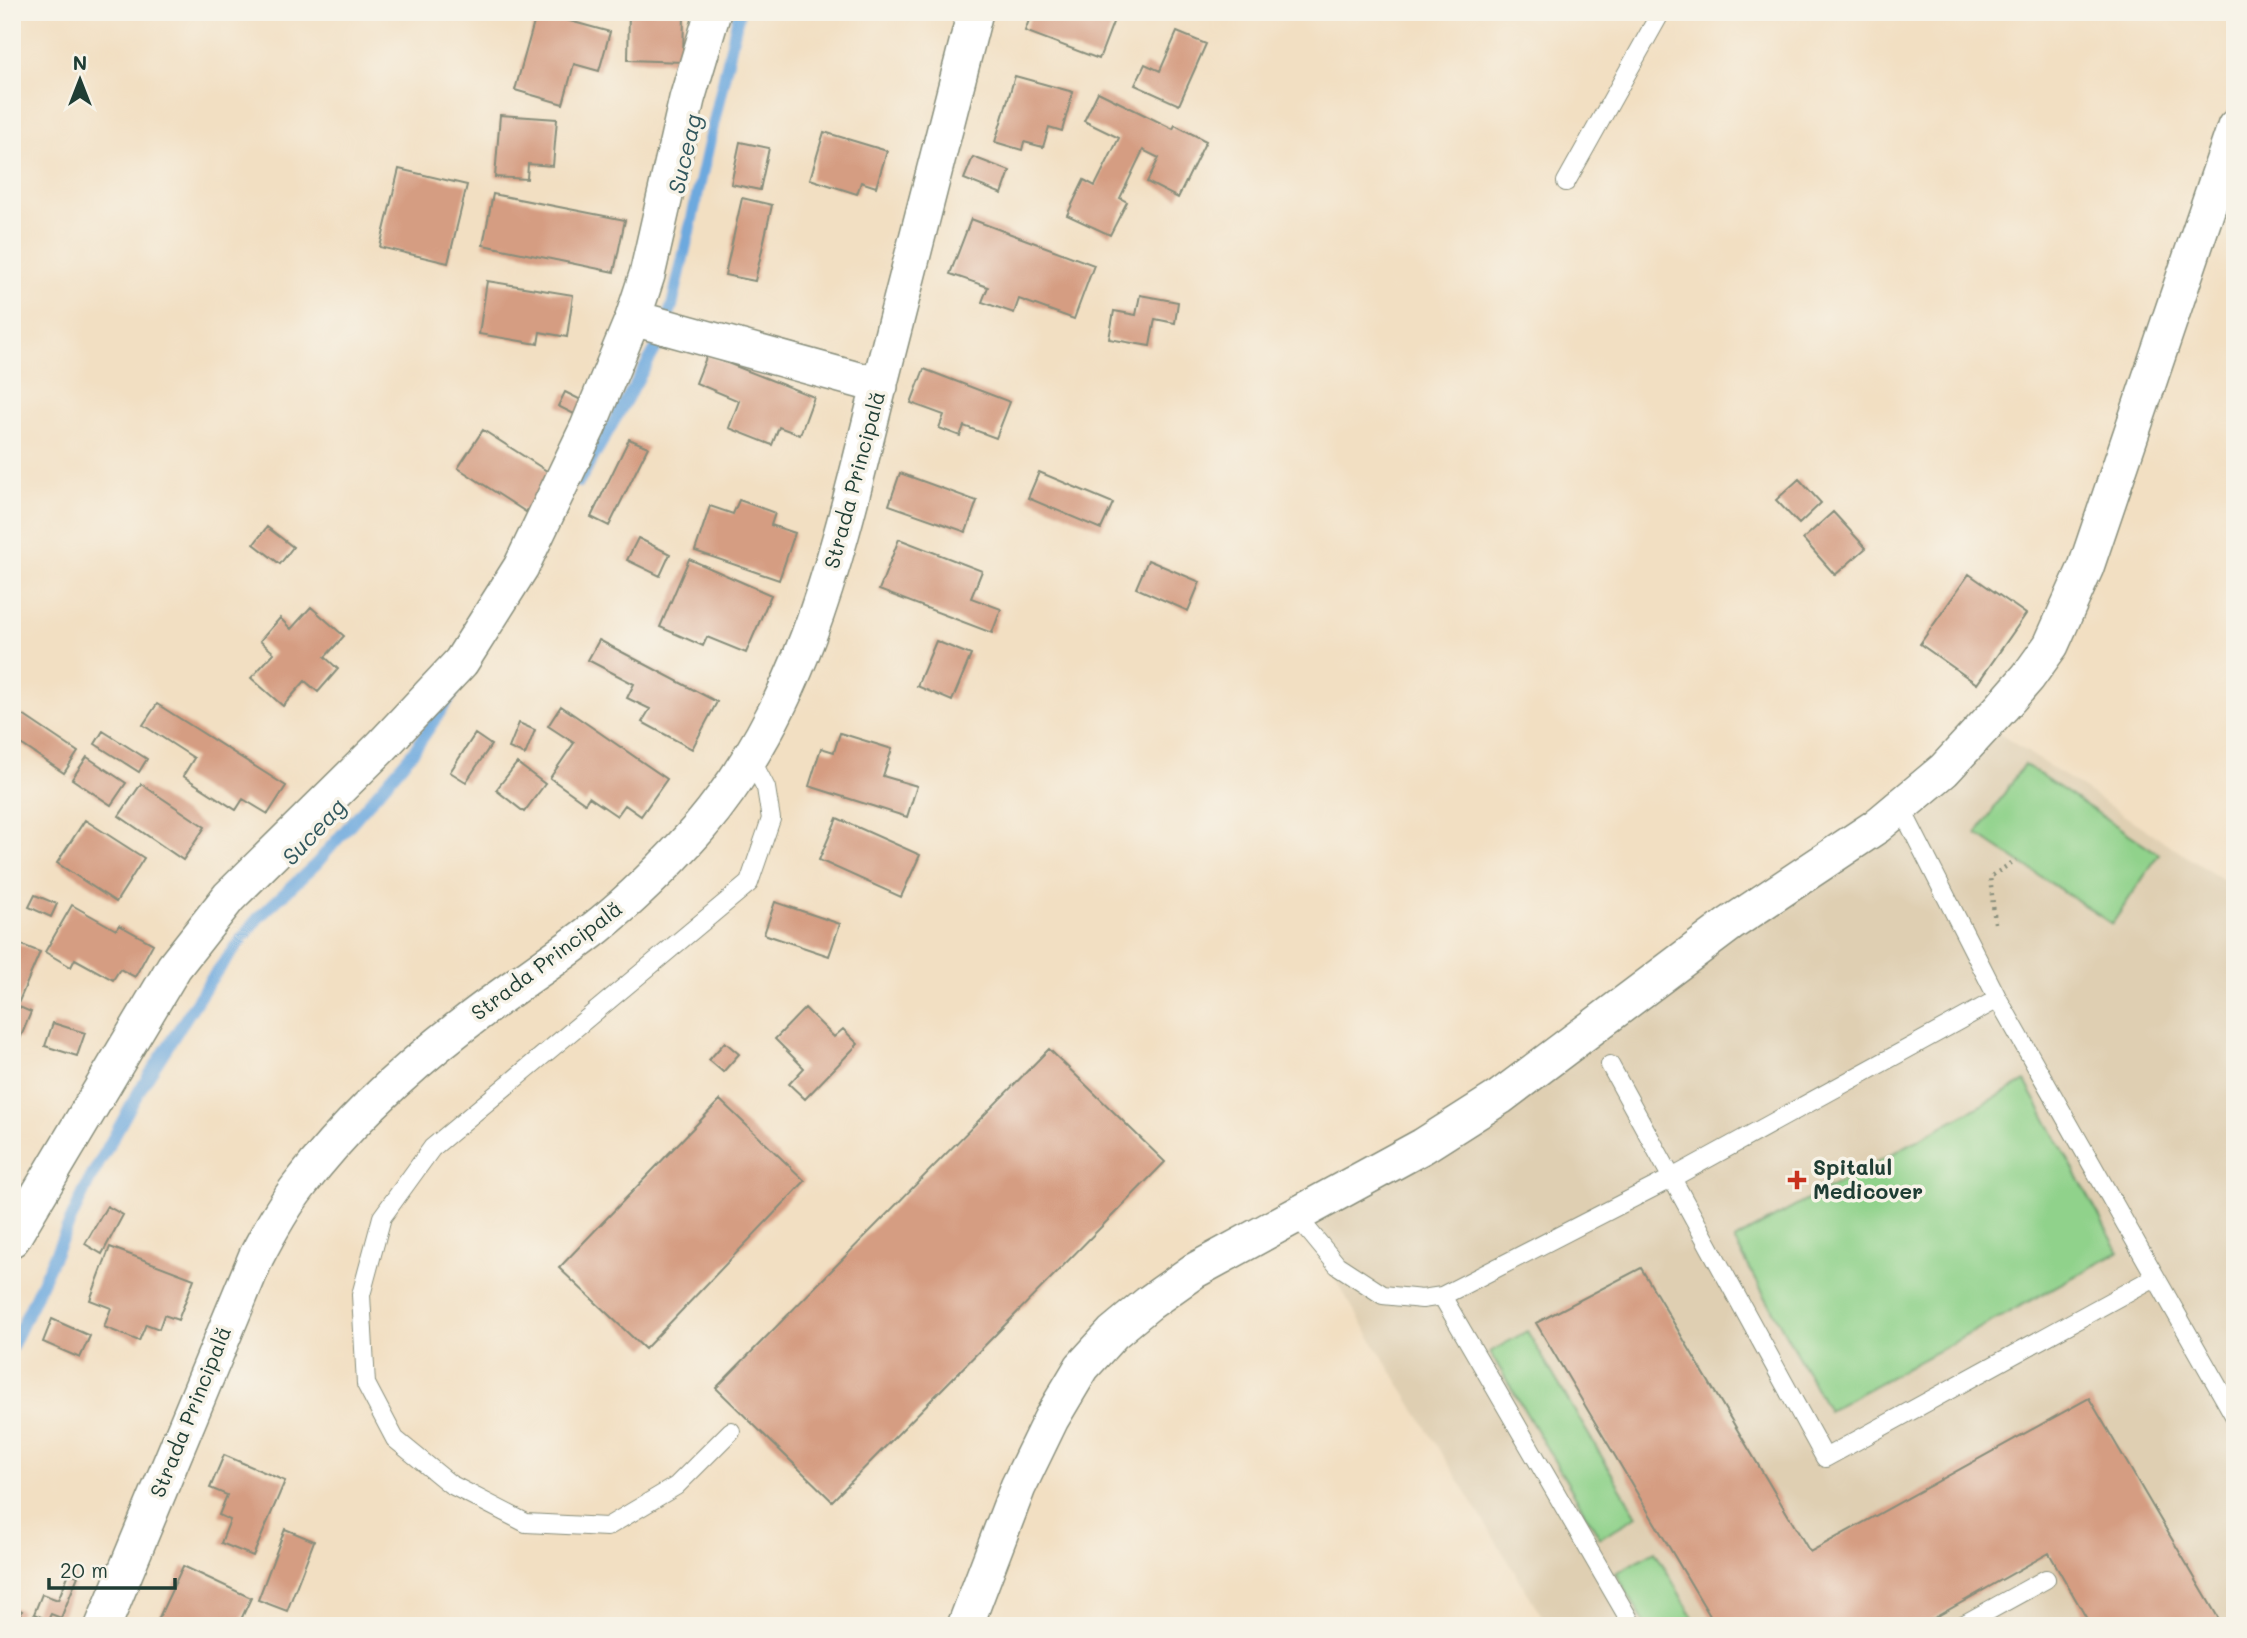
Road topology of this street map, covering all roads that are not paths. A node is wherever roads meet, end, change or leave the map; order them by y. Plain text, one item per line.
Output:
1 (713, 12) edge
2 (975, 12) edge
3 (1661, 12) edge
4 (2235, 127) edge
5 (1566, 183) dead end
6 (654, 325) junction
7 (880, 386) junction
8 (751, 759) junction
9 (1900, 806) junction
10 (1998, 999) junction
11 (1609, 1066) dead end
12 (1672, 1178) junction
13 (1295, 1214) junction
14 (12, 1239) edge
15 (2155, 1277) junction
16 (1442, 1296) junction
17 (2235, 1417) edge
18 (732, 1431) dead end
19 (2046, 1579) dead end
20 (103, 1626) edge
21 (965, 1626) edge
22 (1633, 1626) edge
23 (1961, 1626) edge

1 - 6 street
2 - 7 street, Strada Principală
3 - 5 lane
4 - 9 street
6 - 7 street
6 - 14 street
7 - 8 street, Strada Principală
8 - 18 lane
8 - 20 street, Strada Principală
9 - 10 lane
9 - 13 street
10 - 12 lane
10 - 15 lane
11 - 12 lane
12 - 15 lane
12 - 16 lane
13 - 16 lane
13 - 21 street
15 - 17 lane
16 - 22 lane
19 - 23 lane

